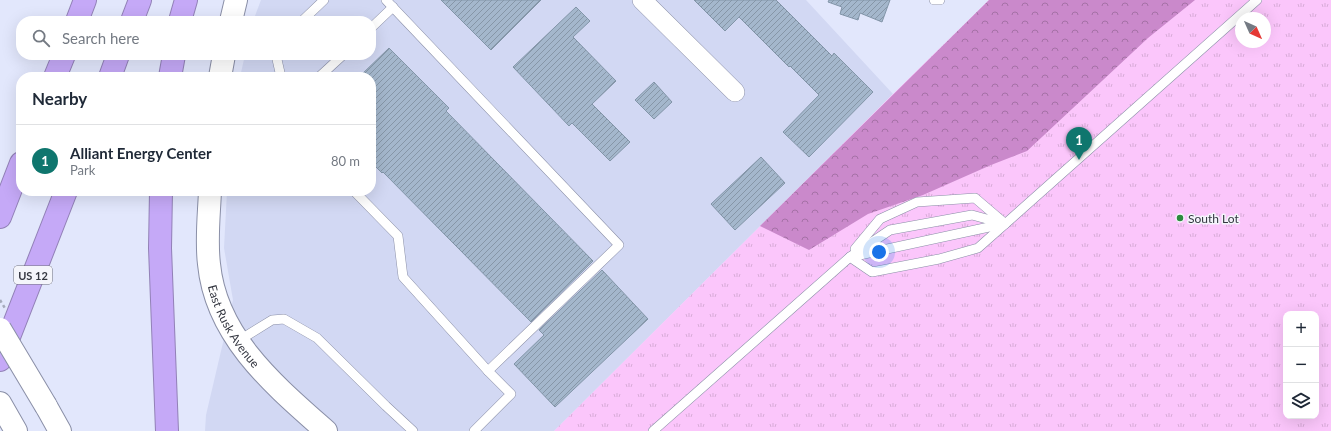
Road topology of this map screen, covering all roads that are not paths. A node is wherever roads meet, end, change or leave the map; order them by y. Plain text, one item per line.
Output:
1 (85, 0) edge
2 (140, 0) edge
3 (186, 0) edge
4 (236, 0) edge
5 (324, 0) edge
6 (386, 0) edge
7 (642, 0) edge
8 (934, 0) edge
9 (940, 0) edge
10 (1258, 0) edge
11 (393, 7) junction
12 (79, 16) edge
13 (134, 16) edge
14 (181, 16) edge
15 (232, 16) edge
16 (307, 16) edge
17 (376, 23) edge
18 (62, 60) edge
19 (116, 60) edge
20 (173, 60) edge
21 (223, 60) edge
22 (277, 60) edge
23 (338, 60) edge
24 (57, 72) edge
25 (112, 72) edge
26 (171, 72) edge
27 (221, 72) edge
28 (280, 72) edge
29 (325, 72) edge
30 (735, 92) dead end
31 (16, 176) edge
32 (64, 196) edge
33 (161, 196) edge
34 (210, 196) edge
35 (359, 196) edge
36 (0, 217) edge
37 (1005, 224) junction
38 (850, 257) junction
39 (0, 328) edge
40 (238, 341) junction
41 (0, 360) edge
42 (164, 362) junction
43 (488, 371) junction
44 (0, 403) edge
45 (16, 431) edge
46 (60, 431) edge
47 (155, 431) edge
48 (167, 431) edge
49 (326, 431) edge
50 (413, 431) edge
51 (474, 431) edge
52 (653, 431) edge

1 - 12 highway
2 - 13 highway
3 - 14 highway
4 - 15 street
5 - 16 lane
6 - 11 lane
7 - 30 street
8 - 9 lane
10 - 37 lane
11 - 17 lane
11 - 43 lane
18 - 24 highway
19 - 25 highway
20 - 26 highway
21 - 27 street
22 - 28 lane
23 - 29 lane
31 - 36 highway
32 - 41 highway, US 12
33 - 42 highway
34 - 40 street, East Rusk Avenue
35 - 43 lane
37 - 38 lane
37 - 38 lane
37 - 38 lane
37 - 38 lane
38 - 52 lane
39 - 46 street, bridge
40 - 49 street, East Rusk Avenue
40 - 50 lane
42 - 47 highway
42 - 48 highway
43 - 51 lane
44 - 45 street

